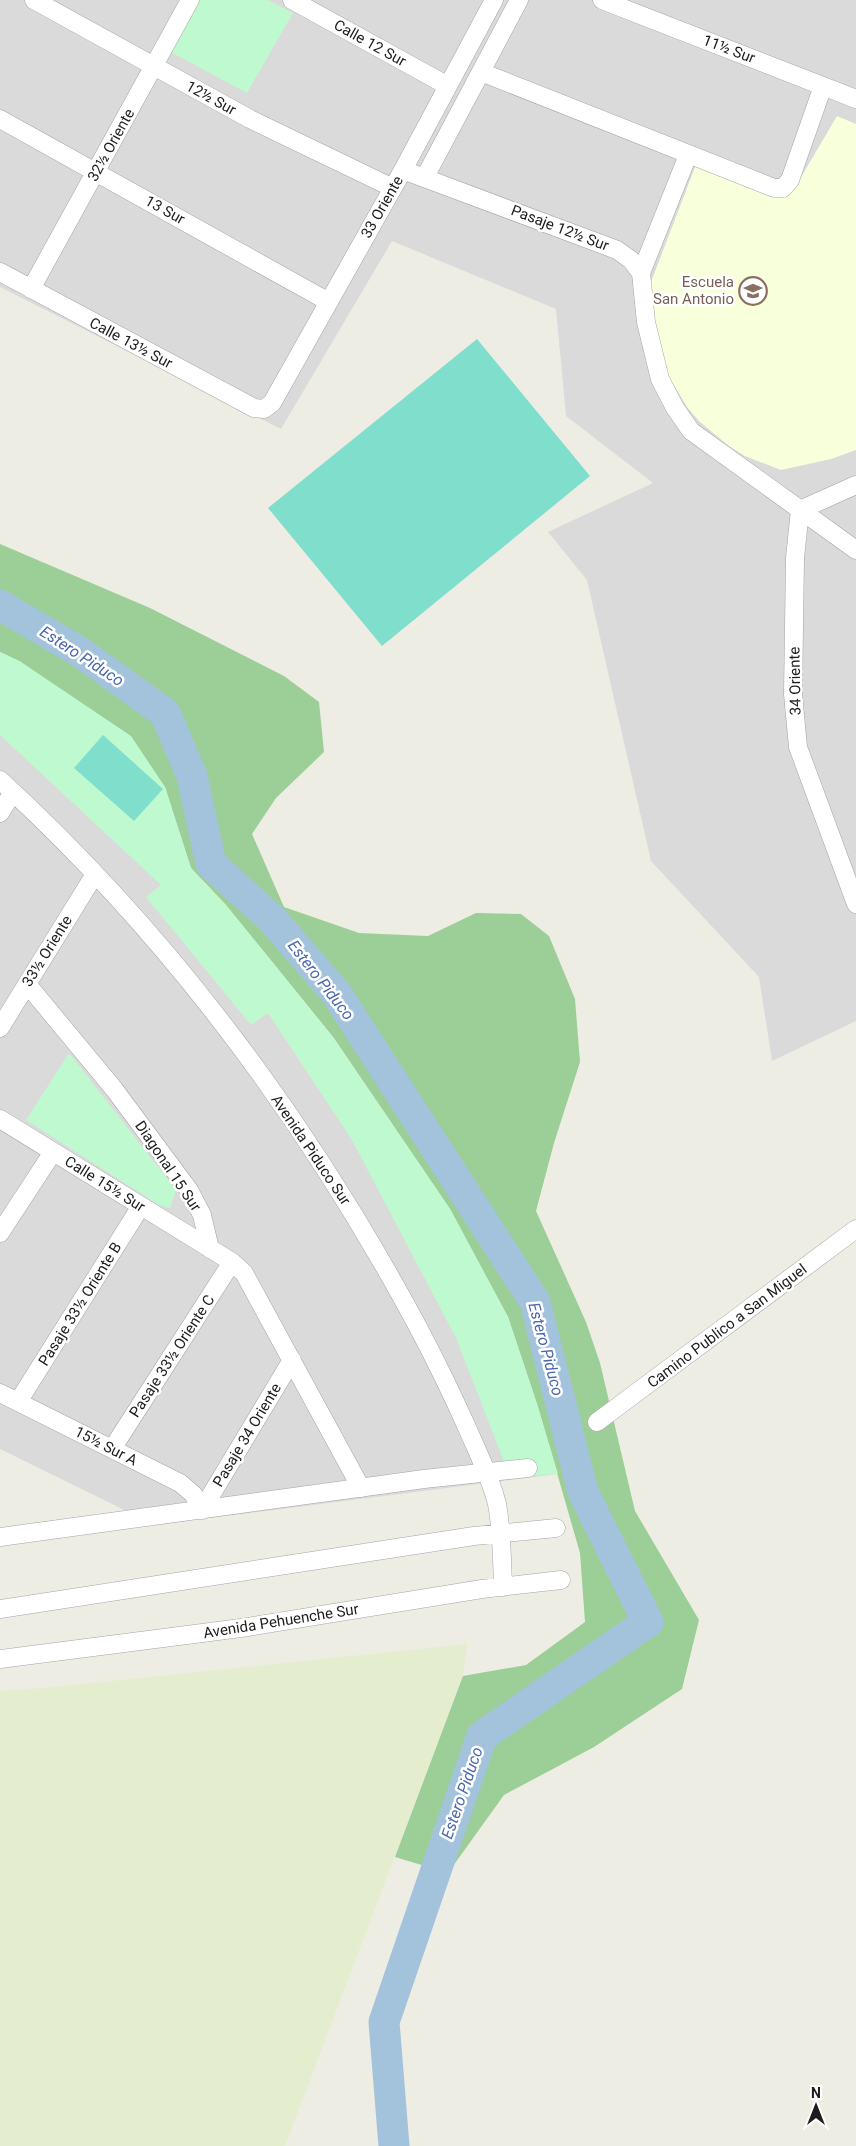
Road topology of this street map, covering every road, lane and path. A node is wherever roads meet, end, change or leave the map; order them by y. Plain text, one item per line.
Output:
1 (34, 0) edge
2 (190, 0) edge
3 (292, 0) edge
4 (494, 0) edge
5 (519, 0) edge
6 (602, 0) edge
7 (154, 66) junction
8 (481, 72) junction
9 (448, 86) junction
10 (823, 86) junction
11 (856, 99) edge
12 (0, 119) edge
13 (688, 155) junction
14 (403, 170) junction
15 (96, 172) junction
16 (425, 177) junction
17 (392, 188) junction
18 (0, 272) edge
19 (641, 273) junction
20 (31, 289) junction
21 (329, 302) junction
22 (264, 409) joint
23 (856, 485) edge
24 (800, 510) junction
25 (856, 550) edge
26 (0, 780) edge
27 (13, 792) junction
28 (0, 813) edge
29 (95, 874) junction
30 (856, 904) edge
31 (27, 984) junction
32 (0, 1028) edge
33 (0, 1120) edge
34 (53, 1152) junction
35 (141, 1206) junction
36 (856, 1229) edge
37 (0, 1233) edge
38 (210, 1249) junction
39 (232, 1262) junction
40 (292, 1360) junction
41 (0, 1392) edge
42 (18, 1402) junction
43 (597, 1422) dead end
44 (112, 1449) junction
45 (528, 1468) dead end
46 (487, 1472) junction
47 (361, 1488) junction
48 (202, 1510) junction
49 (556, 1528) dead end
50 (500, 1533) junction
51 (0, 1537) edge
52 (561, 1580) dead end
53 (504, 1587) junction
54 (0, 1609) edge
55 (0, 1659) edge

1 - 7 street, 12½ Sur
2 - 7 street, 32½ Oriente
3 - 9 street, Calle 12 Sur
4 - 9 street, 33 Oriente
5 - 8 street, 33 Oriente
6 - 10 street, 11½ Sur
7 - 15 street, 32½ Oriente
7 - 17 street, 12½ Sur
8 - 13 street
8 - 16 street, 33 Oriente
9 - 14 street, 33 Oriente
10 - 11 street, 11½ Sur
10 - 13 street
12 - 15 street, 13 Sur
13 - 19 street
14 - 16 street, Pasaje 12½ Sur
14 - 17 street, 33 Oriente
15 - 20 street, 32½ Oriente
15 - 21 street, 13 Sur
16 - 19 street, Pasaje 12½ Sur
17 - 21 street, 33 Oriente
18 - 20 street, Calle 13½ Sur
19 - 24 street
20 - 22 street, Calle 13½ Sur
21 - 22 street, 33 Oriente
23 - 24 street
24 - 25 street
24 - 30 street, 34 Oriente
26 - 27 street, Avenida Piduco Sur
27 - 28 street
27 - 29 street, Avenida Piduco Sur
29 - 31 street, 33½ Oriente
29 - 46 street, Avenida Piduco Sur
31 - 32 street, 33½ Oriente
31 - 38 street, Diagonal 15 Sur
33 - 34 street, Calle 15½ Sur
34 - 35 street, Calle 15½ Sur
34 - 37 street
35 - 38 street, Calle 15½ Sur
35 - 42 street, Pasaje 33½ Oriente B
36 - 43 street, Camino Publico a San Miguel
38 - 39 street
39 - 40 street
39 - 44 street, Pasaje 33½ Oriente C
40 - 47 street
40 - 48 street, Pasaje 34 Oriente
41 - 42 street, 15½ Sur A
42 - 44 street, 15½ Sur A
44 - 48 street, 15½ Sur A
45 - 46 street
46 - 47 street
46 - 50 street, Avenida Piduco Sur
47 - 48 street
48 - 51 street
49 - 50 street
50 - 53 street, Avenida Piduco Sur
50 - 54 street
52 - 53 street, Avenida Pehuenche Sur
53 - 55 street, Avenida Pehuenche Sur

